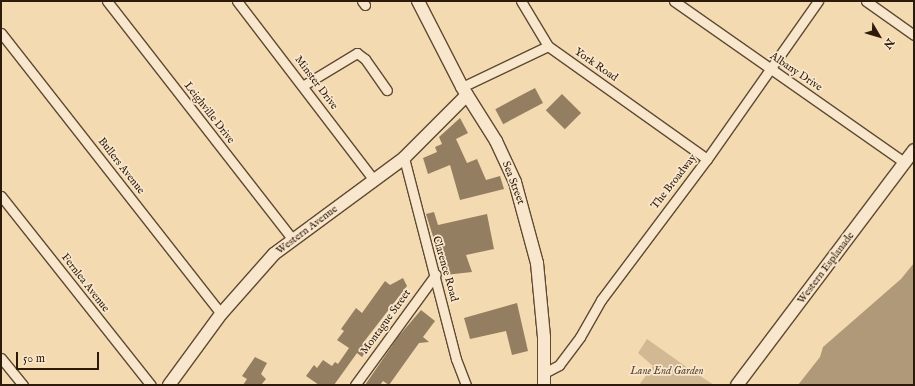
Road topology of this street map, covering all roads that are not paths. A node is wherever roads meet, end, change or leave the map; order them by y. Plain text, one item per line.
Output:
1 (107, 1) edge
2 (237, 1) edge
3 (418, 1) edge
4 (521, 1) edge
5 (674, 1) edge
6 (818, 1) edge
7 (866, 1) edge
8 (1, 33) edge
9 (914, 35) edge
10 (548, 46) junction
11 (769, 68) junction
12 (304, 86) junction
13 (387, 90) dead end
14 (464, 91) junction
15 (914, 150) edge
16 (404, 158) junction
17 (707, 159) junction
18 (905, 163) junction
19 (374, 180) junction
20 (1, 196) edge
21 (293, 240) junction
22 (436, 274) junction
23 (221, 314) junction
24 (1, 358) edge
25 (546, 372) junction
26 (23, 385) edge
27 (151, 385) edge
28 (169, 385) edge
29 (355, 385) edge
30 (466, 385) edge
31 (544, 385) edge
32 (737, 385) edge

1 - 21 street, Leighville Drive
2 - 12 street, Minster Drive
3 - 14 street, Sea Street
4 - 10 street
5 - 11 street, Albany Drive
6 - 11 street, The Broadway
7 - 9 street
8 - 23 street, Bullers Avenue
10 - 14 street
10 - 17 street, York Road
11 - 17 street, The Broadway
11 - 18 street, Albany Drive
12 - 13 street
12 - 19 street, Minster Drive
14 - 16 street, Western Avenue
14 - 25 street, Sea Street
15 - 18 street, Western Esplanade
16 - 19 street, Western Avenue
16 - 22 street, Clarence Road
17 - 25 street, The Broadway
18 - 32 street, Western Esplanade
19 - 21 street, Western Avenue
20 - 27 street, Fernlea Avenue
21 - 23 street, Western Avenue
22 - 29 street, Montague Street
22 - 30 street, Clarence Road
23 - 28 street, Western Avenue
24 - 26 street
25 - 31 street, Sea Street

